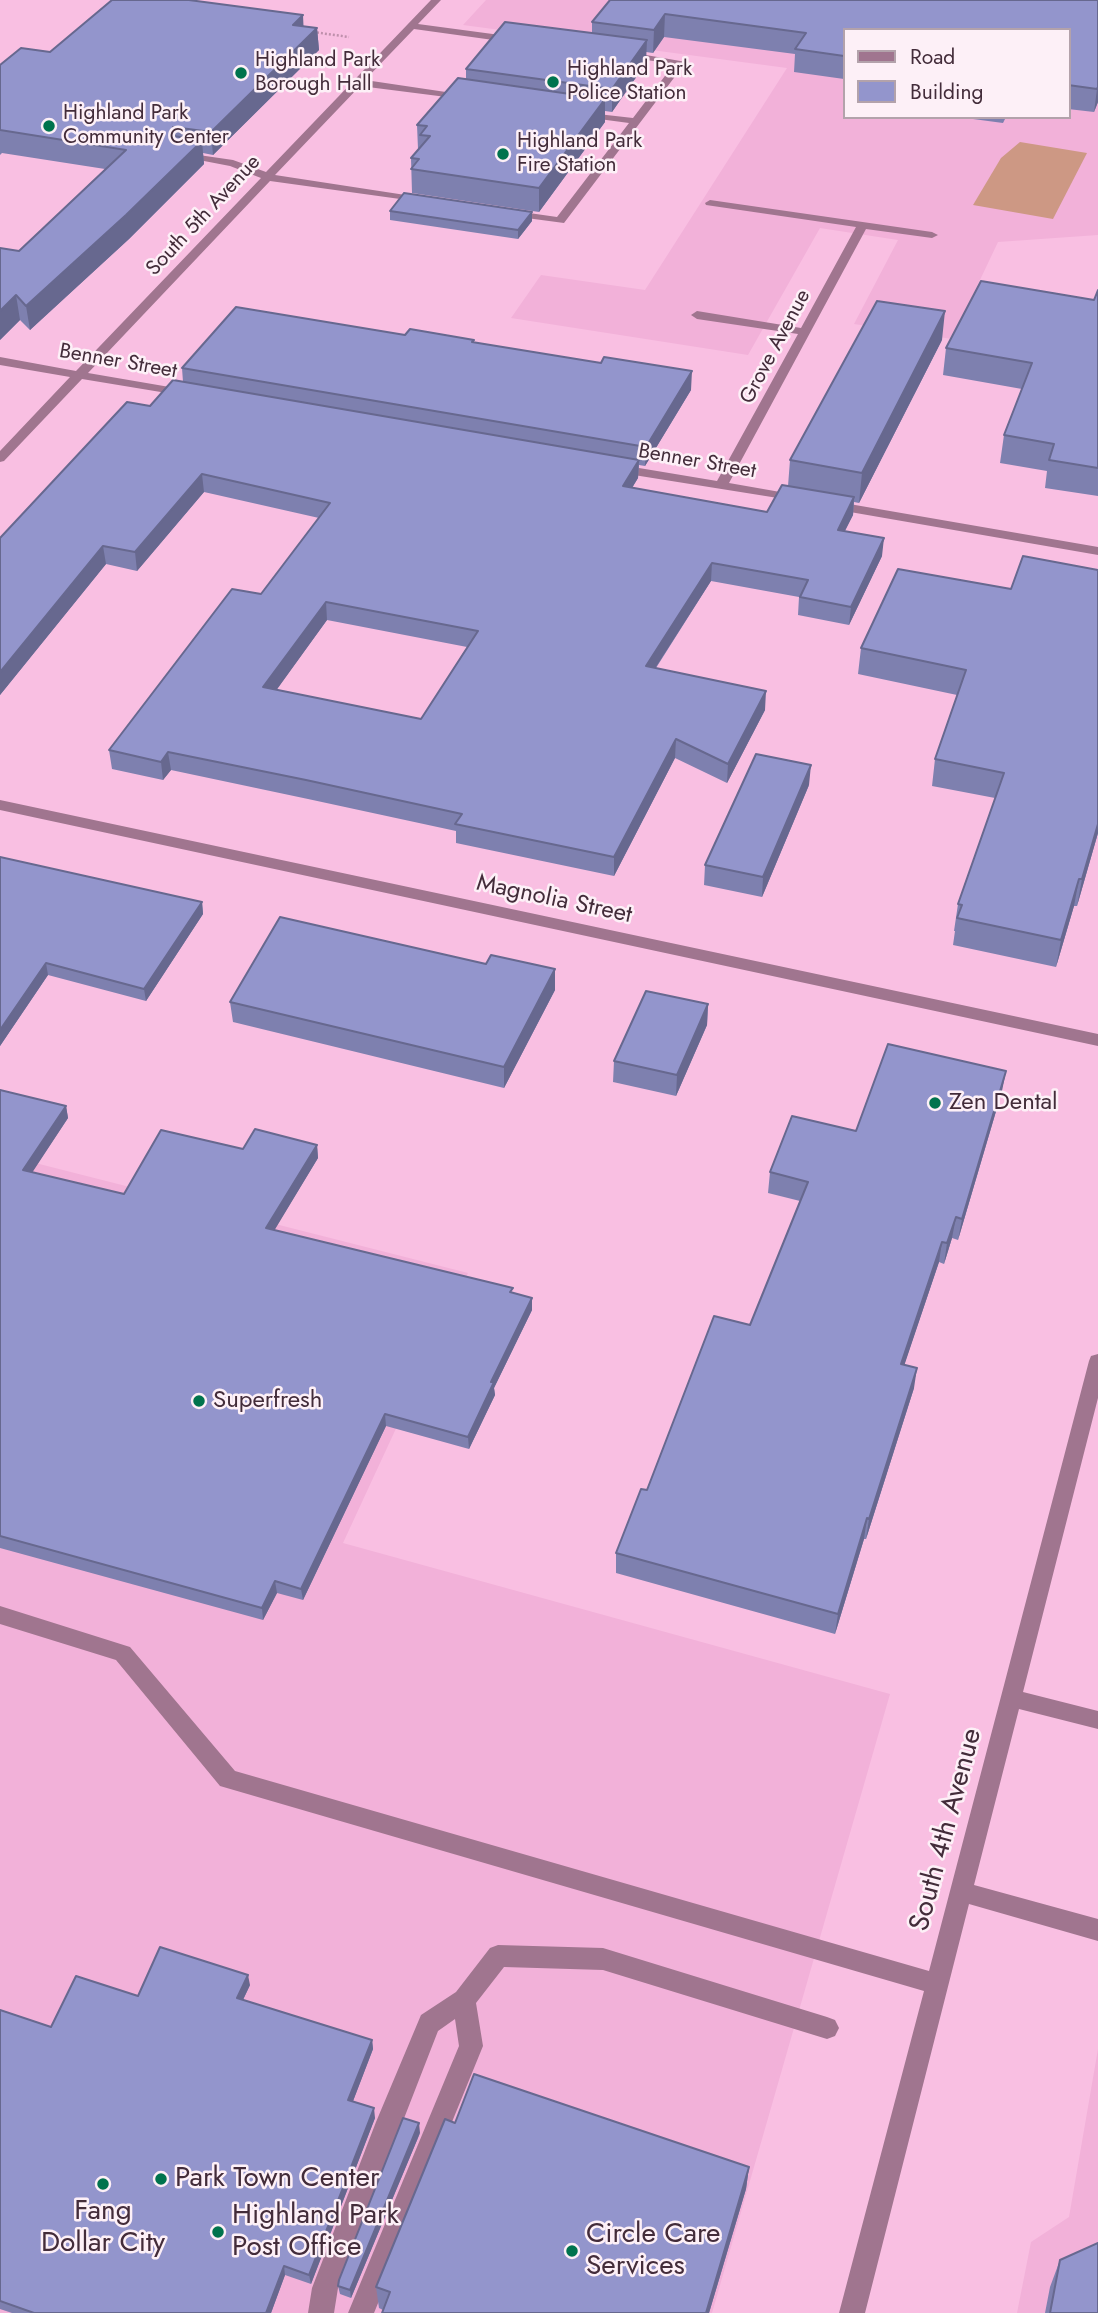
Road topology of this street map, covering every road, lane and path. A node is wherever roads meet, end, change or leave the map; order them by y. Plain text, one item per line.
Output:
1 (436, 0) edge
2 (411, 26) junction
3 (302, 30) edge
4 (357, 38) dead end
5 (530, 42) edge
6 (612, 53) edge
7 (357, 82) junction
8 (476, 99) edge
9 (569, 112) edge
10 (636, 121) junction
11 (181, 154) edge
12 (268, 177) junction
13 (441, 203) edge
14 (710, 203) dead end
15 (494, 211) edge
16 (863, 225) junction
17 (932, 235) dead end
18 (697, 315) dead end
19 (806, 332) junction
20 (0, 361) edge
21 (80, 375) junction
22 (203, 396) edge
23 (0, 458) edge
24 (599, 465) edge
25 (722, 486) junction
26 (1098, 551) edge
27 (0, 805) edge
28 (1098, 1040) edge
29 (1098, 1361) edge
30 (0, 1615) edge
31 (1012, 1698) junction
32 (1098, 1720) edge
33 (961, 1892) junction
34 (1098, 1930) edge
35 (937, 1984) junction
36 (464, 2000) junction
37 (827, 2028) dead end
38 (321, 2313) edge
39 (361, 2313) edge
40 (852, 2313) edge

1 - 2 street, South 5th Avenue
2 - 5 street
2 - 7 street, South 5th Avenue
3 - 4 path
6 - 10 street
7 - 8 street
7 - 12 street, South 5th Avenue
9 - 10 street
10 - 15 street
11 - 12 street
12 - 13 street
12 - 21 street, South 5th Avenue
14 - 16 street
16 - 17 street
16 - 19 street, Grove Avenue
18 - 19 street
19 - 25 street, Grove Avenue
20 - 21 street, Benner Street
21 - 22 street, Benner Street
21 - 23 street, South 5th Avenue
24 - 25 street, Benner Street
25 - 26 street, Benner Street
27 - 28 street, Magnolia Street
29 - 31 street, South 4th Avenue
30 - 35 street
31 - 32 street
31 - 33 street, South 4th Avenue
33 - 34 street
33 - 35 street, South 4th Avenue
35 - 40 street, South 4th Avenue
36 - 37 street
36 - 38 street
36 - 39 street

